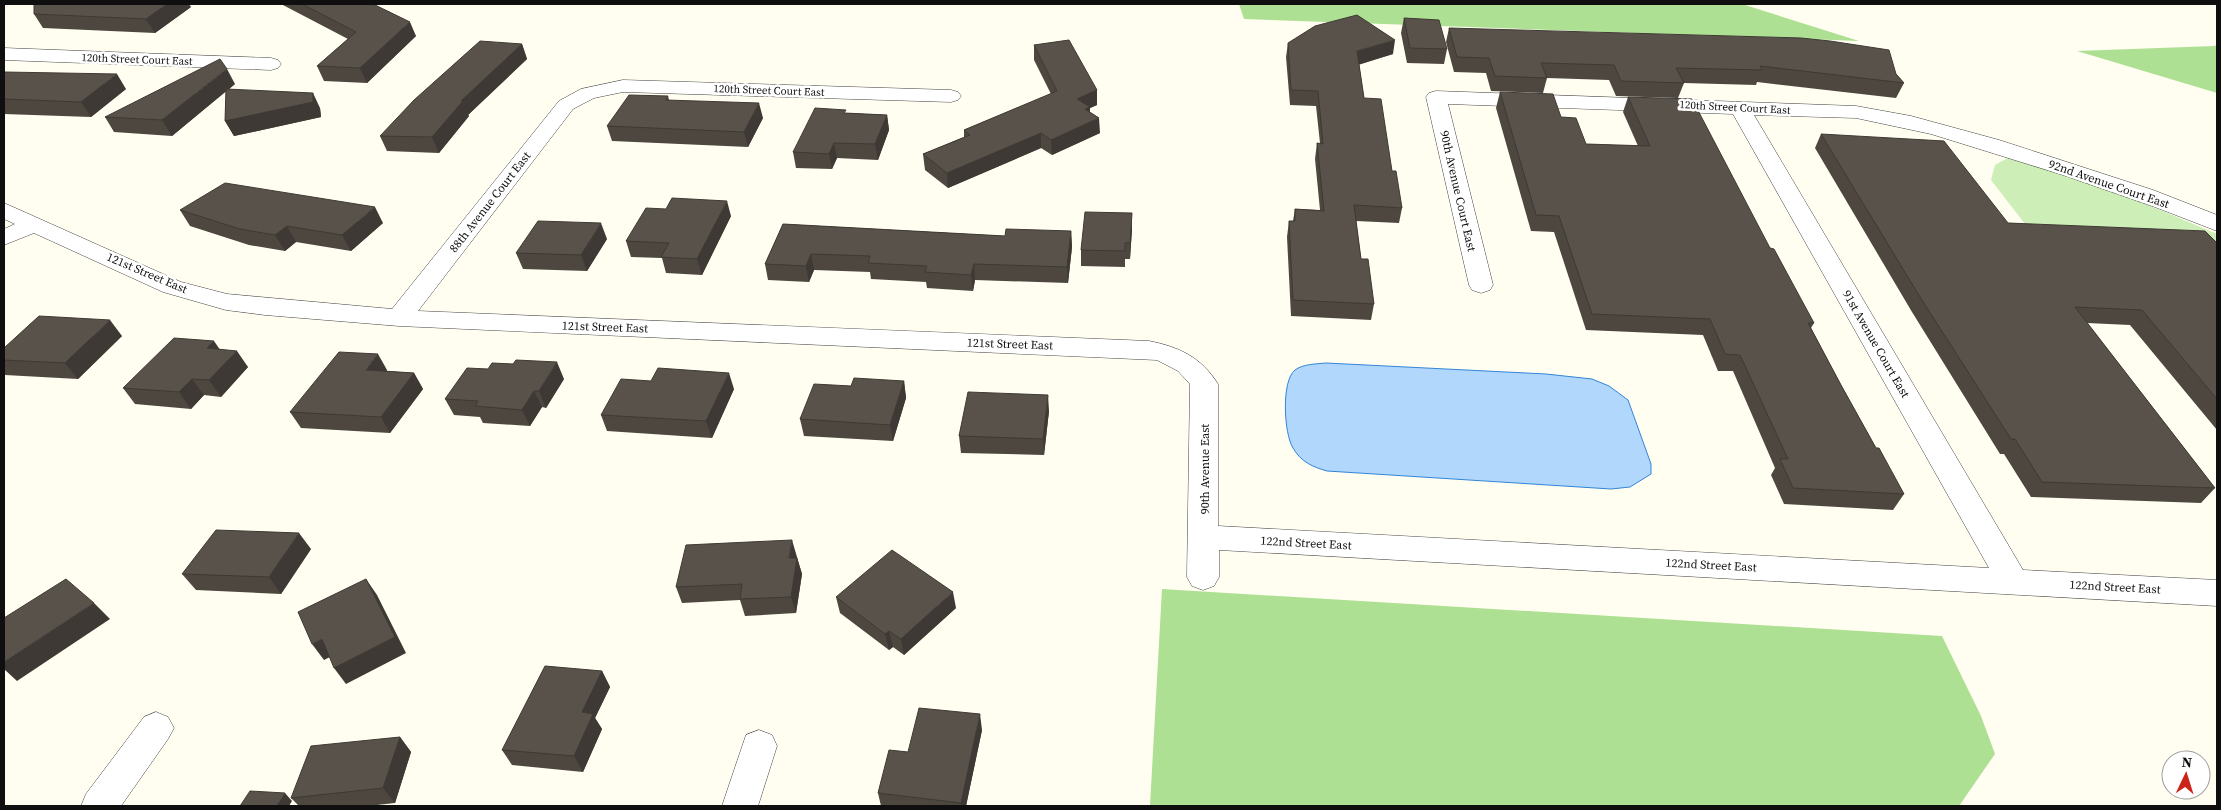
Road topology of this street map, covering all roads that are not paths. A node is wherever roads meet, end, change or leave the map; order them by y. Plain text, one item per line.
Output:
1 (4, 54) edge
2 (271, 64) dead end
3 (588, 92) joint
4 (951, 96) dead end
5 (1436, 97) joint
6 (1739, 107) junction
7 (2000, 147) joint
8 (4, 210) edge
9 (34, 224) junction
10 (2217, 224) edge
11 (4, 238) edge
12 (1481, 285) dead end
13 (399, 318) junction
14 (1190, 365) joint
15 (1204, 537) junction
16 (1203, 577) dead end
17 (2013, 581) junction
18 (2217, 593) edge
19 (156, 728) dead end
20 (759, 746) dead end
21 (99, 806) edge
22 (740, 806) edge

1 - 2 street, 120th Street Court East
3 - 4 street, 120th Street Court East
3 - 13 street, 88th Avenue Court East
5 - 6 street, 120th Street Court East
5 - 12 street, 90th Avenue Court East
6 - 7 street, 120th Street Court East
6 - 17 street, 91st Avenue Court East
7 - 10 street, 92nd Avenue Court East
8 - 9 street, 121st Street East
9 - 11 street
9 - 13 street, 121st Street East
13 - 14 street, 121st Street East
14 - 15 street, 90th Avenue East
15 - 16 street, 90th Avenue East
15 - 17 street, 122nd Street East
17 - 18 street, 122nd Street East
19 - 21 street
20 - 22 street

